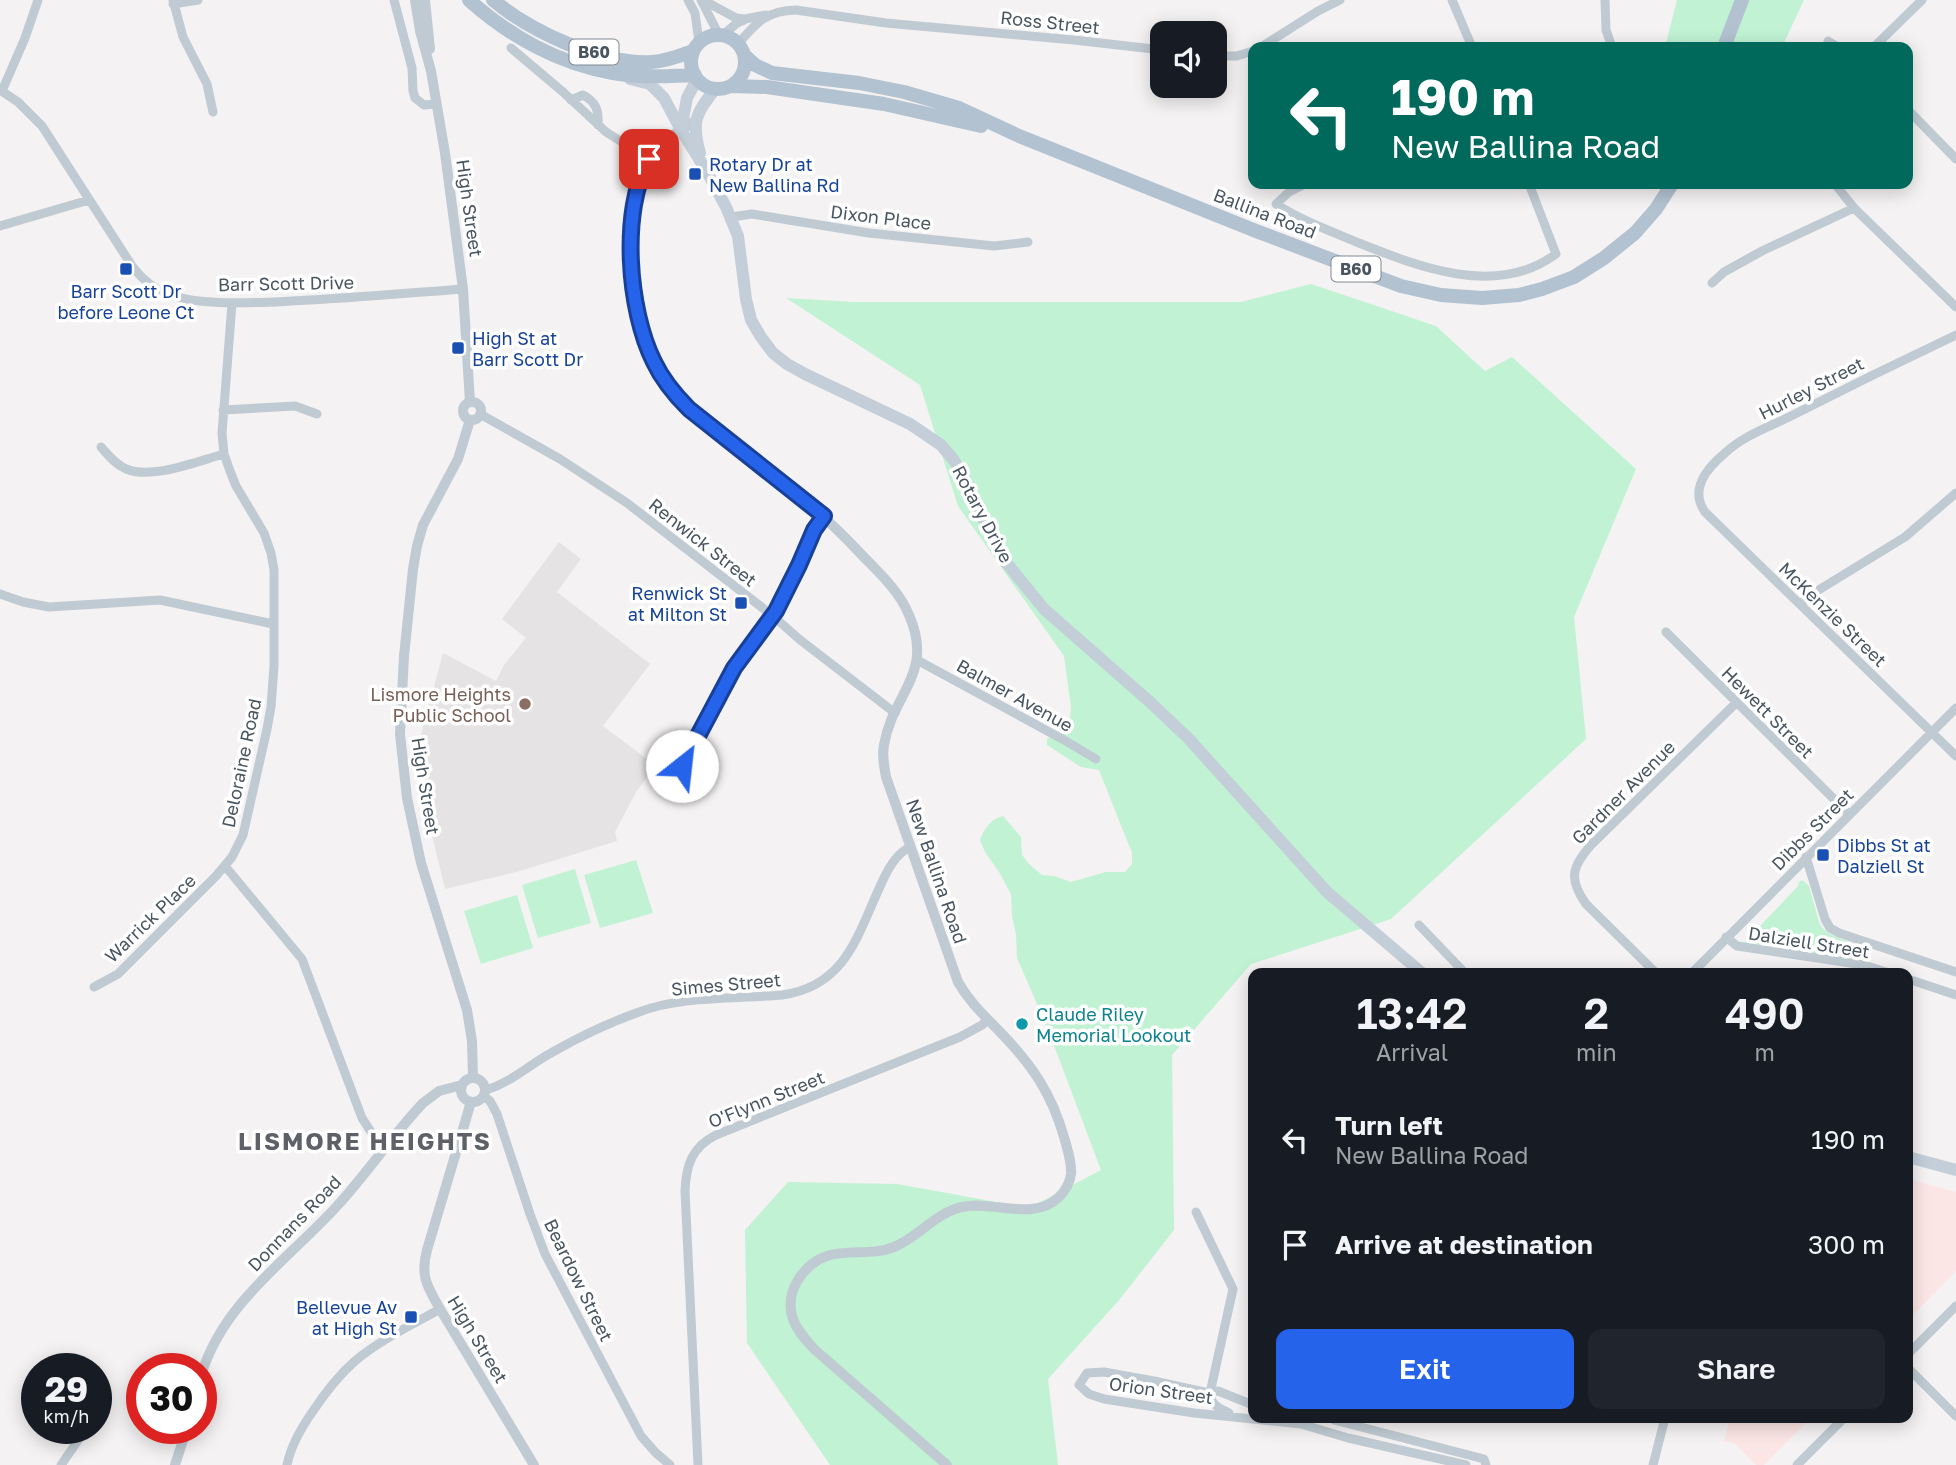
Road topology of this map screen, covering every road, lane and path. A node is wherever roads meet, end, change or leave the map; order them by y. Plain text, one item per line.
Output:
1 (38, 0) edge
2 (198, 0) edge
3 (394, 0) edge
4 (415, 0) edge
5 (469, 0) edge
6 (494, 0) edge
7 (688, 0) edge
8 (702, 0) edge
9 (1340, 0) edge
10 (1452, 0) edge
11 (1605, 0) edge
12 (1742, 0) edge
13 (1922, 0) edge
14 (173, 2) edge
15 (429, 3) edge
16 (767, 15) junction
17 (746, 19) junction
18 (721, 35) junction
19 (1269, 42) edge
20 (1470, 42) edge
21 (1610, 42) edge
22 (1726, 42) edge
23 (1879, 42) edge
24 (696, 47) junction
25 (511, 48) dead end
26 (741, 49) junction
27 (1150, 49) edge
28 (1248, 53) edge
29 (1227, 56) edge
30 (431, 71) junction
31 (615, 74) junction
32 (696, 77) junction
33 (732, 86) junction
34 (715, 89) junction
35 (1, 90) edge
36 (436, 104) junction
37 (213, 112) dead end
38 (1913, 115) edge
39 (695, 121) junction
40 (681, 130) junction
41 (1019, 136) junction
42 (649, 159) junction
43 (1956, 159) edge
44 (706, 170) junction
45 (1295, 189) edge
46 (1531, 189) edge
47 (1669, 189) edge
48 (1839, 189) edge
49 (89, 200) junction
50 (1854, 208) junction
51 (731, 217) junction
52 (0, 226) edge
53 (1028, 242) dead end
54 (1712, 283) dead end
55 (463, 289) junction
56 (232, 303) junction
57 (1956, 307) edge
58 (1956, 335) edge
59 (223, 410) junction
60 (317, 414) dead end
61 (475, 417) junction
62 (101, 447) dead end
63 (224, 454) junction
64 (1698, 490) joint
65 (1956, 494) edge
66 (824, 516) junction
67 (0, 594) edge
68 (1800, 604) junction
69 (773, 616) junction
70 (273, 624) junction
71 (1666, 632) dead end
72 (917, 660) junction
73 (1735, 703) junction
74 (1956, 708) edge
75 (895, 713) junction
76 (1933, 732) junction
77 (1956, 756) edge
78 (1096, 759) dead end
79 (672, 784) dead end
80 (1849, 814) junction
81 (910, 847) junction
82 (1806, 858) junction
83 (225, 866) junction
84 (1419, 925) dead end
85 (1726, 937) junction
86 (1417, 968) edge
87 (1460, 968) edge
88 (1651, 968) edge
89 (1697, 968) edge
90 (1873, 968) edge
91 (1956, 972) edge
92 (1913, 981) edge
93 (94, 987) dead end
94 (1956, 995) edge
95 (987, 1020) junction
96 (474, 1077) junction
97 (462, 1085) junction
98 (485, 1093) junction
99 (471, 1102) junction
100 (387, 1146) junction
101 (1913, 1158) edge
102 (1956, 1170) edge
103 (1196, 1212) dead end
104 (1956, 1306) edge
105 (440, 1309) junction
106 (1913, 1349) edge
107 (210, 1353) edge
108 (1913, 1373) edge
109 (1210, 1393) junction
110 (1248, 1403) edge
111 (1236, 1416) junction
112 (1956, 1416) edge
113 (1248, 1417) edge
114 (1293, 1423) edge
115 (1298, 1423) edge
116 (1333, 1423) edge
117 (1349, 1423) edge
118 (1664, 1423) edge
119 (1839, 1423) edge
120 (1301, 1424) junction
121 (1331, 1432) junction
122 (76, 1444) edge
123 (182, 1444) edge
124 (61, 1465) edge
125 (175, 1465) edge
126 (287, 1465) edge
127 (534, 1465) edge
128 (670, 1465) edge
129 (698, 1465) edge
130 (947, 1465) edge
131 (1466, 1465) edge
132 (1486, 1465) edge
133 (1653, 1465) edge
134 (1797, 1465) edge

1 - 35 street
2 - 14 street
3 - 36 street
4 - 30 street
5 - 31 main road, B60
6 - 24 main road, B60
7 - 24 street
8 - 17 street
8 - 18 street
9 - 19 street
10 - 20 street
11 - 21 street
12 - 22 main road
13 - 23 street
14 - 37 street
15 - 30 street
16 - 17 street, Ross Street
16 - 26 street
16 - 27 street, Ross Street
17 - 18 street
18 - 24 main road, B60
18 - 26 main road, B60
24 - 32 main road
25 - 42 street
26 - 33 main road
26 - 41 main road, Ballina Road / B60
28 - 29 street
30 - 36 street, High Street
31 - 32 main road, B60
31 - 40 main road, Rotary Drive
32 - 34 main road
32 - 40 main road
33 - 34 main road, B60
33 - 41 main road, Ballina Road / B60
34 - 39 main road
35 - 49 street, Barr Scott Drive
36 - 55 street, High Street
38 - 43 street
39 - 40 street, New Ballina Road
39 - 44 main road, Rotary Drive
40 - 42 street, New Ballina Road
40 - 44 main road, Rotary Drive
41 - 47 main road, Ballina Road / B60
42 - 66 street, New Ballina Road
44 - 51 main road, Rotary Drive
45 - 46 street
48 - 50 street
49 - 52 street
49 - 56 street, Barr Scott Drive
50 - 54 street
50 - 57 street
51 - 53 street, Dixon Place
51 - 86 main road, Rotary Drive
55 - 56 street, Barr Scott Drive
55 - 61 street, High Street
56 - 59 street, Deloraine Road
58 - 64 street, Hurley Street
59 - 60 street
59 - 63 street, Deloraine Road
61 - 69 street, Renwick Street
61 - 96 street, High Street
62 - 63 street
63 - 70 street, Deloraine Road
64 - 68 street, McKenzie Street
65 - 68 street
66 - 69 street
66 - 72 street, New Ballina Road
67 - 70 street
68 - 76 street, McKenzie Street
69 - 75 street, Renwick Street
69 - 79 street
70 - 83 street, Deloraine Road
71 - 73 street, Hewett Street
72 - 75 street, New Ballina Road
72 - 78 street, Balmer Avenue
73 - 80 street, Hewett Street
73 - 88 street, Gardner Avenue
74 - 76 street, Dibbs Street
75 - 81 street, New Ballina Road
76 - 77 street, McKenzie Street
76 - 80 street, Dibbs Street
80 - 82 street, Dibbs Street
81 - 95 street, New Ballina Road
81 - 98 street, Simes Street
82 - 85 street, Dibbs Street
82 - 91 street, Dalziell Street
83 - 93 street, Warrick Place
83 - 100 street
84 - 87 street
85 - 89 street, Dibbs Street
85 - 90 street, Dalziell Street
92 - 94 street
95 - 129 street, O'Flynn Street
95 - 130 street, New Ballina Road
96 - 97 street
96 - 98 street
97 - 99 street
97 - 100 street, Donnans Road
98 - 99 street
98 - 128 street, Beardow Street
99 - 105 street, High Street
100 - 107 street, Donnans Road
101 - 102 main road
103 - 109 street
104 - 106 street
105 - 126 street
105 - 127 street, High Street
108 - 112 street
109 - 110 street, Orion Street
109 - 111 street
109 - 111 street, Orion Street
111 - 113 street, Orion Street
114 - 120 street, Orion Street
115 - 120 street, Orion Street
116 - 121 street
117 - 132 street
118 - 133 street
119 - 134 street
120 - 121 street, Orion Street
121 - 131 street, Orion Street
122 - 124 street
123 - 125 street

